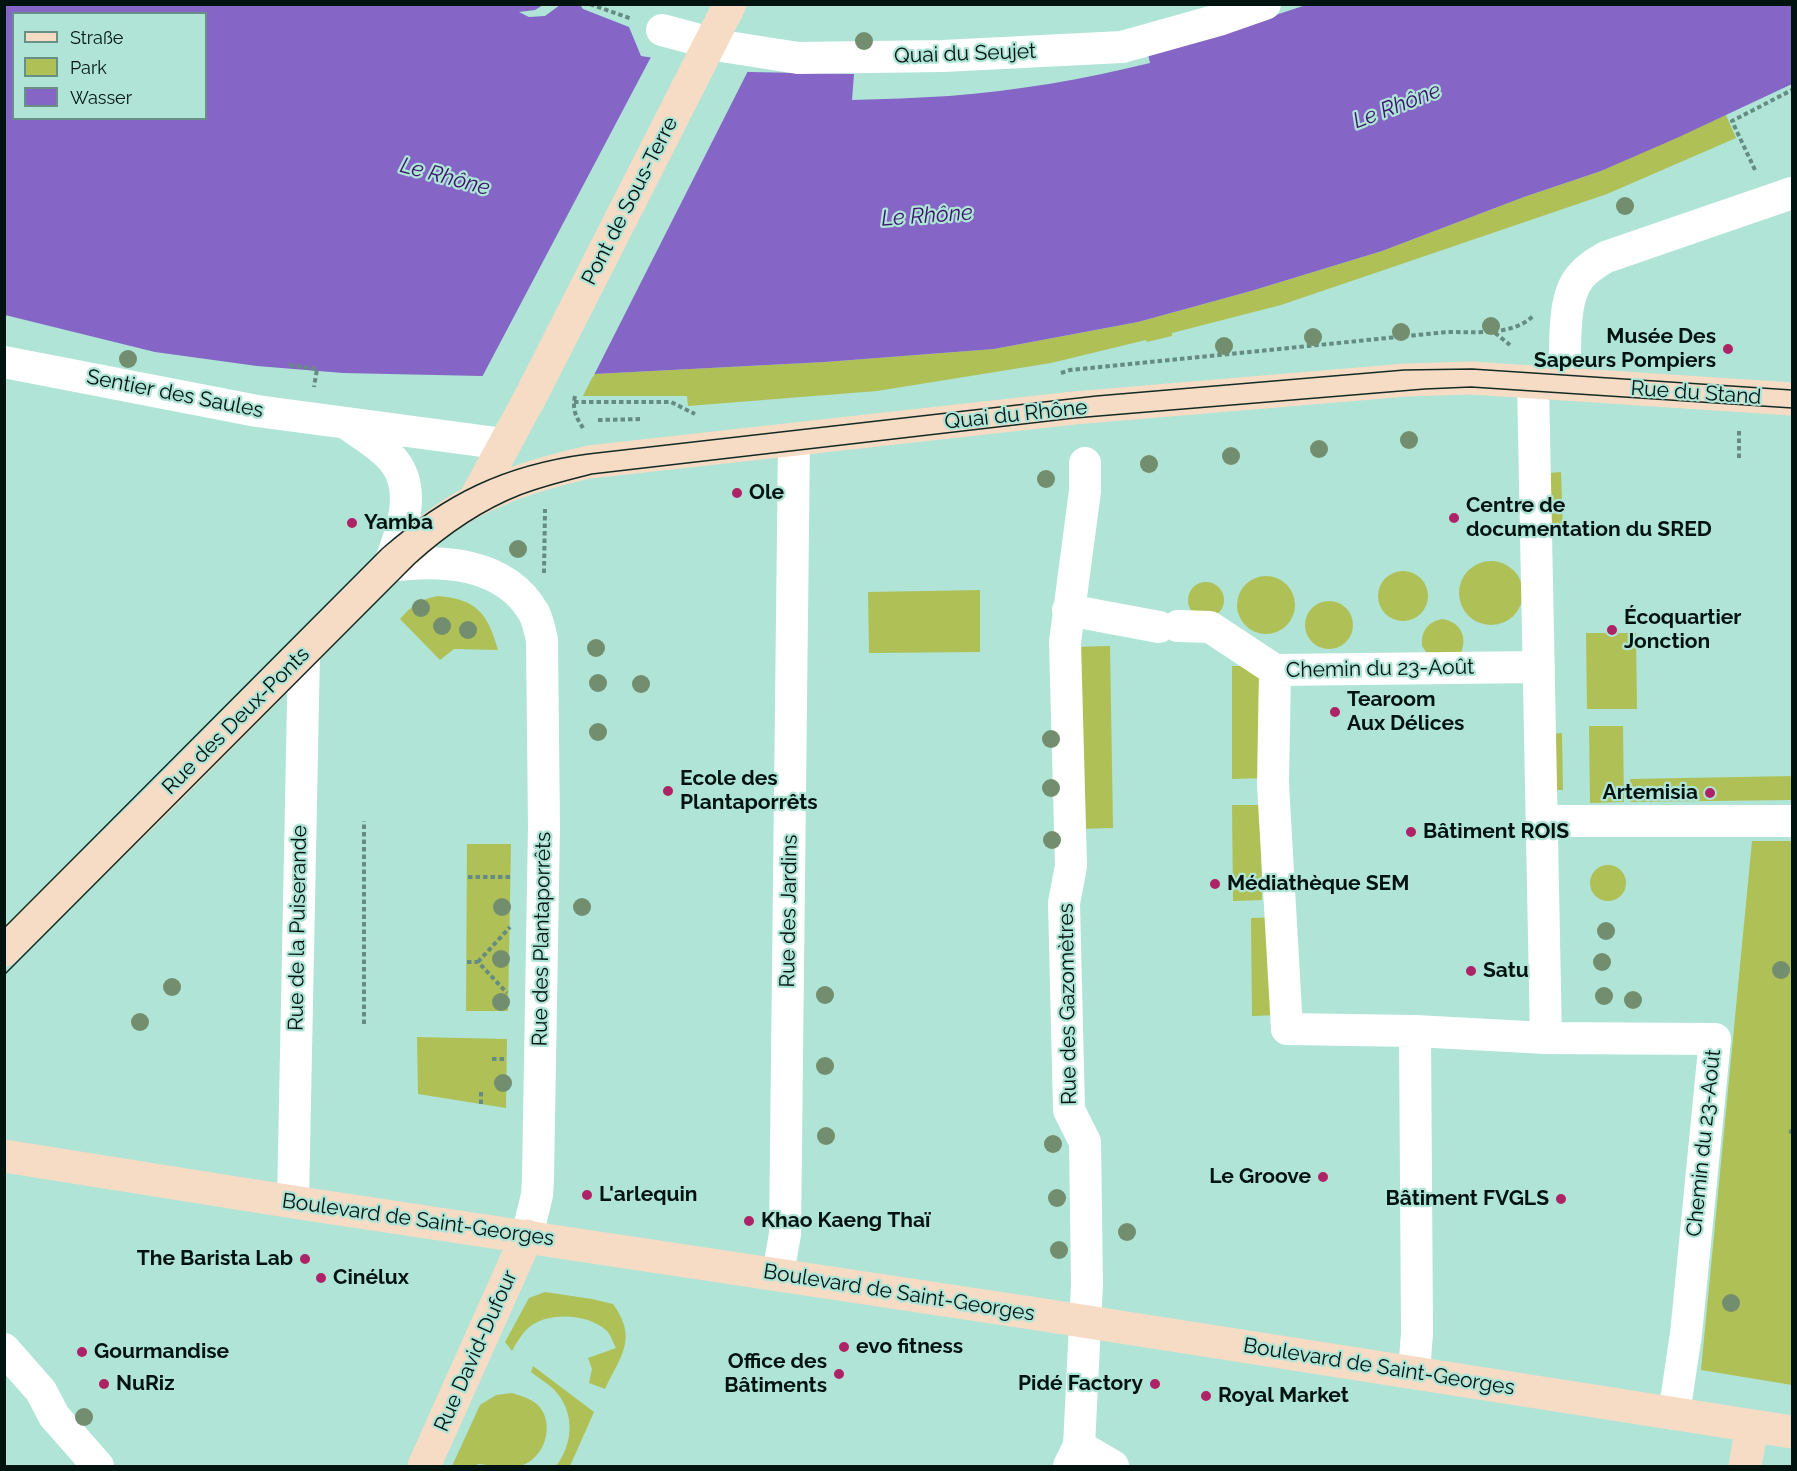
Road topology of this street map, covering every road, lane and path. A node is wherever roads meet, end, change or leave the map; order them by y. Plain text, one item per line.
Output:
1 (590, 4) edge
2 (730, 4) edge
3 (1265, 4) edge
4 (662, 30) joint
5 (1792, 90) edge
6 (1758, 176) dead end
7 (1792, 193) edge
8 (1538, 310) dead end
9 (4, 362) edge
10 (289, 365) dead end
11 (1059, 374) dead end
12 (1548, 383) junction
13 (314, 386) dead end
14 (1792, 399) edge
15 (702, 417) dead end
16 (345, 423) junction
17 (584, 429) dead end
18 (1739, 430) dead end
19 (794, 440) junction
20 (504, 444) junction
21 (1739, 460) dead end
22 (1085, 463) dead end
23 (475, 499) junction
24 (545, 506) dead end
25 (545, 561) dead end
26 (389, 566) junction
27 (1068, 610) junction
28 (304, 653) junction
29 (1539, 667) junction
30 (1275, 670) junction
31 (364, 821) dead end
32 (1542, 821) junction
33 (1792, 821) edge
34 (468, 877) dead end
35 (514, 878) dead end
36 (514, 923) dead end
37 (4, 950) edge
38 (467, 962) dead end
39 (478, 962) junction
40 (514, 1000) dead end
41 (364, 1024) dead end
42 (1415, 1031) junction
43 (1546, 1038) junction
44 (492, 1059) dead end
45 (506, 1059) dead end
46 (481, 1090) dead end
47 (481, 1104) dead end
48 (4, 1156) edge
49 (293, 1202) junction
50 (527, 1236) junction
51 (778, 1274) junction
52 (1086, 1322) junction
53 (4, 1349) edge
54 (1414, 1372) junction
55 (1674, 1414) junction
56 (1752, 1426) junction
57 (1792, 1432) edge
58 (1074, 1456) edge
59 (98, 1467) edge
60 (424, 1467) edge
61 (1113, 1467) edge
62 (1745, 1467) edge

1 - 4 path
2 - 20 street, Pont de Sous-Terre
3 - 4 street, Quai du Seujet
5 - 6 path
7 - 12 street
8 - 11 path
9 - 16 street, Sentier des Saules
10 - 13 path
12 - 14 street, Rue du Stand
12 - 19 street, Quai du Rhône
12 - 29 street
15 - 17 path
16 - 20 street, Sentier des Saules
16 - 26 street, Sentier des Saules
18 - 21 path
19 - 23 street, Quai du Rhône
19 - 51 street, Rue des Jardins
20 - 23 street, Pont de Sous-Terre
22 - 27 street, Rue des Gazomètres
23 - 26 street, Rue des Deux-Ponts
24 - 25 path
26 - 28 street, Rue des Deux-Ponts
26 - 50 street, Rue des Plantaporrêts
27 - 30 street
27 - 52 street, Rue des Gazomètres
28 - 37 street, Rue des Deux-Ponts
28 - 49 street, Rue de la Puiserande
29 - 30 street, Chemin du 23-Août
29 - 32 street
30 - 42 street, Chemin du 23-Août
31 - 41 path
32 - 33 street
32 - 43 street
34 - 35 path
36 - 39 path
38 - 39 path
39 - 40 path
42 - 43 street, Chemin du 23-Août
42 - 54 street
43 - 55 street, Chemin du 23-Août
44 - 45 path
46 - 47 path
48 - 49 street, Boulevard de Saint-Georges
49 - 50 street, Boulevard de Saint-Georges
50 - 51 street, Boulevard de Saint-Georges
50 - 60 street, Rue David-Dufour
51 - 52 street, Boulevard de Saint-Georges
52 - 54 street, Boulevard de Saint-Georges
52 - 58 street, Rue des Gazomètres
53 - 59 street
54 - 55 street, Boulevard de Saint-Georges
55 - 56 street, Boulevard de Saint-Georges
56 - 57 street, Boulevard de Saint-Georges
56 - 62 street
58 - 61 street

